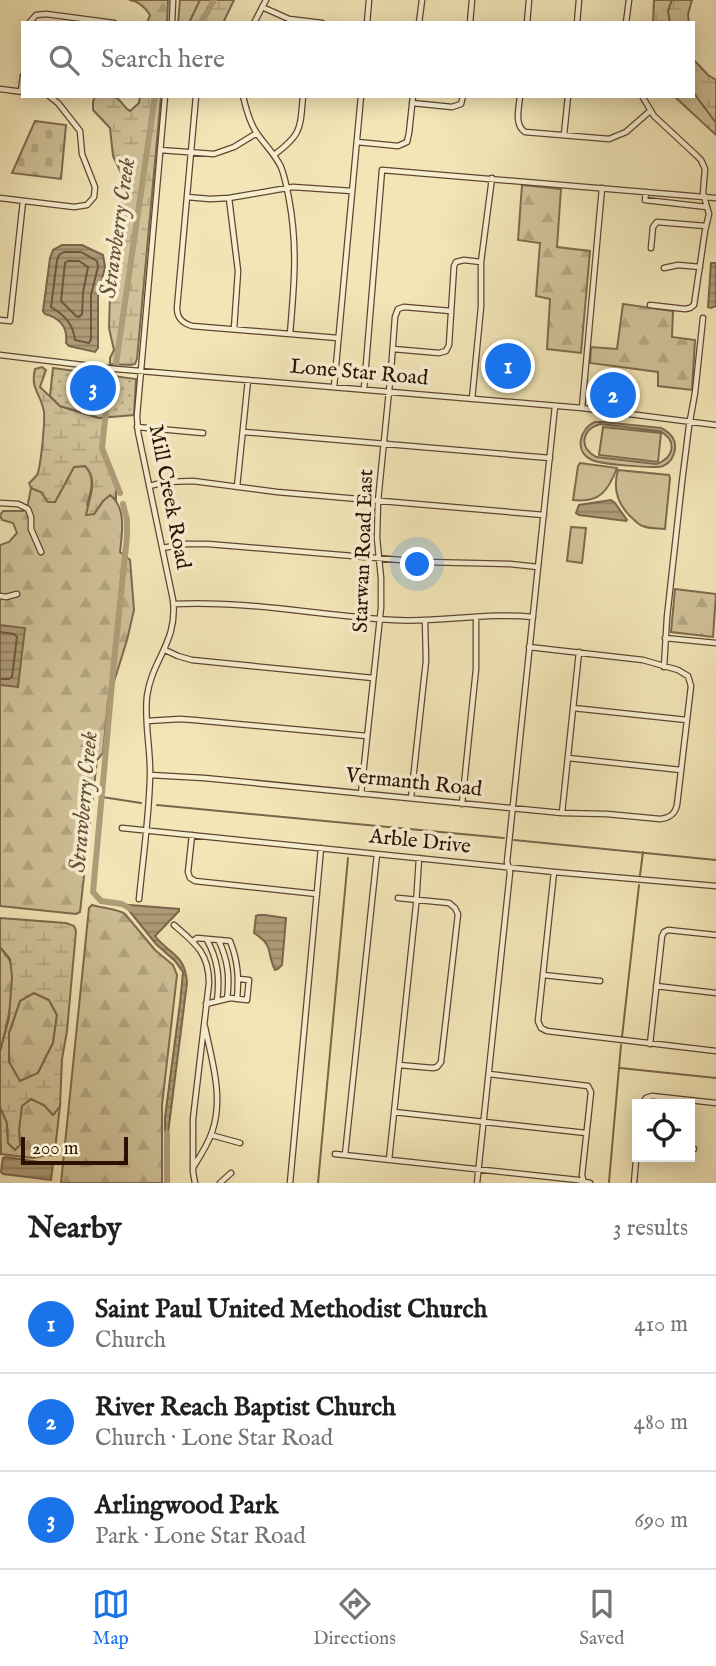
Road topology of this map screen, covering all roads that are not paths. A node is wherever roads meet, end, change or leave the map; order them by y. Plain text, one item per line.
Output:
1 (173, 0) edge
2 (266, 0) edge
3 (369, 0) edge
4 (422, 0) edge
5 (472, 0) edge
6 (529, 0) edge
7 (579, 0) edge
8 (629, 0) edge
9 (262, 7) junction
10 (73, 20) edge
11 (31, 21) edge
12 (172, 21) edge
13 (255, 21) edge
14 (306, 21) edge
15 (367, 21) edge
16 (419, 21) edge
17 (470, 21) edge
18 (527, 21) edge
19 (576, 21) edge
20 (626, 21) edge
21 (0, 89) edge
22 (21, 92) edge
23 (52, 98) edge
24 (62, 98) edge
25 (165, 98) edge
26 (196, 98) edge
27 (244, 98) edge
28 (303, 98) edge
29 (360, 98) edge
30 (462, 98) edge
31 (520, 98) edge
32 (568, 98) edge
33 (643, 98) edge
34 (412, 99) edge
35 (58, 103) junction
36 (650, 111) junction
37 (257, 133) junction
38 (564, 135) junction
39 (356, 142) junction
40 (160, 150) junction
41 (191, 153) junction
42 (274, 155) junction
43 (492, 178) junction
44 (287, 188) junction
45 (601, 188) junction
46 (352, 191) junction
47 (646, 192) junction
48 (187, 197) junction
49 (705, 197) junction
50 (0, 198) edge
51 (229, 198) junction
52 (716, 198) edge
53 (23, 201) junction
54 (707, 205) junction
55 (706, 226) junction
56 (651, 248) dead end
57 (481, 262) junction
58 (664, 268) dead end
59 (700, 268) junction
60 (650, 305) dead end
61 (451, 312) junction
62 (703, 318) dead end
63 (0, 320) edge
64 (234, 329) junction
65 (290, 334) junction
66 (338, 338) junction
67 (393, 349) junction
68 (0, 355) edge
69 (140, 370) junction
70 (248, 380) junction
71 (334, 387) junction
72 (364, 389) junction
73 (389, 392) junction
74 (472, 399) junction
75 (555, 406) junction
76 (582, 408) junction
77 (690, 421) junction
78 (716, 425) edge
79 (137, 427) junction
80 (244, 432) junction
81 (202, 433) dead end
82 (383, 444) junction
83 (550, 458) junction
84 (149, 486) junction
85 (237, 487) junction
86 (378, 501) junction
87 (0, 503) edge
88 (544, 515) junction
89 (162, 548) junction
90 (41, 552) dead end
91 (379, 558) junction
92 (538, 567) junction
93 (17, 594) dead end
94 (0, 596) edge
95 (174, 604) junction
96 (476, 617) junction
97 (533, 617) junction
98 (379, 619) junction
99 (425, 620) junction
100 (666, 638) junction
101 (716, 643) edge
102 (529, 647) junction
103 (165, 650) junction
104 (579, 652) junction
105 (664, 667) junction
106 (373, 678) junction
107 (573, 708) junction
108 (687, 720) junction
109 (147, 721) junction
110 (367, 736) junction
111 (568, 758) junction
112 (681, 770) junction
113 (150, 775) junction
114 (361, 794) junction
115 (411, 799) junction
116 (462, 804) junction
117 (513, 809) junction
118 (562, 813) junction
119 (122, 828) dead end
120 (146, 831) junction
121 (192, 835) junction
122 (321, 848) junction
123 (377, 854) junction
124 (419, 858) junction
125 (509, 867) junction
126 (554, 872) junction
127 (716, 886) edge
128 (317, 894) junction
129 (398, 898) dead end
130 (139, 899) dead end
131 (415, 900) junction
132 (174, 925) dead end
133 (716, 935) edge
134 (207, 939) junction
135 (219, 940) junction
136 (192, 941) junction
137 (543, 975) junction
138 (239, 979) junction
139 (600, 981) dead end
140 (656, 986) junction
141 (716, 993) edge
142 (227, 999) junction
143 (237, 999) junction
144 (217, 1001) junction
145 (206, 1004) junction
146 (204, 1023) junction
147 (650, 1044) junction
148 (716, 1051) edge
149 (399, 1065) junction
150 (489, 1074) junction
151 (645, 1099) edge
152 (679, 1099) edge
153 (695, 1101) edge
154 (716, 1103) edge
155 (394, 1112) junction
156 (483, 1122) junction
157 (586, 1133) junction
158 (211, 1135) junction
159 (240, 1143) dead end
160 (335, 1154) dead end
161 (345, 1155) junction
162 (389, 1160) junction
163 (636, 1162) edge
164 (479, 1169) junction
165 (193, 1170) junction
166 (231, 1173) dead end
167 (584, 1182) edge
168 (195, 1183) edge
169 (220, 1183) edge
170 (290, 1183) edge
171 (477, 1183) edge
172 (590, 1183) edge
173 (634, 1183) edge

1 - 12 street
2 - 9 street
3 - 15 street
4 - 16 street
5 - 17 street
6 - 18 street
7 - 19 street
8 - 20 street
9 - 13 street
9 - 14 street
10 - 11 street
21 - 22 street
23 - 35 street
24 - 35 street
25 - 40 street, Mill Creek Road
26 - 41 street
27 - 37 street
28 - 42 street
29 - 39 street
30 - 34 street
31 - 38 street
32 - 38 street
33 - 36 street
34 - 39 street
35 - 53 street
36 - 38 street
36 - 49 street
37 - 41 street
37 - 42 street
39 - 46 street
40 - 41 street
40 - 69 street, Mill Creek Road
41 - 48 street
42 - 44 street
43 - 45 street
43 - 57 street
43 - 72 street
44 - 46 street
44 - 51 street
44 - 65 street
45 - 47 street
45 - 76 street
46 - 66 street
47 - 49 street
47 - 54 street
48 - 51 street
48 - 64 street
49 - 52 street
49 - 54 street
50 - 53 street
51 - 64 street
53 - 63 street
54 - 55 street
55 - 56 street
55 - 59 street
57 - 61 street
57 - 74 street
58 - 59 street
59 - 60 street
61 - 67 street
61 - 67 street, Starwan Road East
62 - 77 street
64 - 65 street
65 - 66 street
66 - 71 street
67 - 73 street, Starwan Road East
68 - 69 street, Lone Star Road
69 - 70 street, Lone Star Road
69 - 79 street, Mill Creek Road
70 - 71 street, Lone Star Road
70 - 80 street
71 - 72 street, Lone Star Road
72 - 73 street, Lone Star Road
73 - 74 street, Lone Star Road
73 - 82 street, Starwan Road East
74 - 75 street, Lone Star Road
75 - 76 street, Lone Star Road
75 - 83 street
76 - 77 street, Lone Star Road
77 - 78 street, Lone Star Road
77 - 100 street
79 - 81 street
79 - 84 street, Mill Creek Road
80 - 82 street
80 - 85 street
82 - 83 street
82 - 86 street, Starwan Road East
83 - 88 street
84 - 85 street
84 - 89 street, Mill Creek Road
85 - 86 street
86 - 88 street
86 - 91 street, Starwan Road East
87 - 90 street
88 - 92 street
89 - 91 street
89 - 95 street, Mill Creek Road
91 - 92 street
91 - 98 street, Starwan Road East
92 - 97 street
93 - 94 street
95 - 98 street
95 - 103 street, Mill Creek Road
96 - 97 street
96 - 99 street
96 - 116 street
97 - 102 street
98 - 99 street
98 - 106 street, Starwan Road East
99 - 115 street
100 - 101 street
100 - 105 street
102 - 104 street
102 - 117 street
103 - 106 street
103 - 109 street, Mill Creek Road
104 - 105 street
104 - 107 street
105 - 108 street
106 - 110 street, Starwan Road East
107 - 108 street
107 - 111 street
108 - 112 street
109 - 110 street
109 - 113 street, Mill Creek Road
110 - 114 street, Starwan Road East
111 - 112 street
111 - 118 street
112 - 118 street, Vermanth Road
113 - 114 street, Vermanth Road
113 - 120 street, Mill Creek Road
114 - 115 street, Vermanth Road
115 - 116 street, Vermanth Road
116 - 117 street, Vermanth Road
117 - 118 street, Vermanth Road
117 - 125 street
119 - 120 street, Arble Drive
120 - 121 street, Arble Drive
120 - 130 street, Mill Creek Road
121 - 122 street, Arble Drive
121 - 128 street
122 - 123 street, Arble Drive
122 - 128 street
123 - 124 street, Arble Drive
123 - 161 street
124 - 125 street, Arble Drive
124 - 131 street
125 - 126 street, Arble Drive
125 - 150 street
126 - 127 street, Arble Drive
126 - 137 street
128 - 170 street
129 - 131 street
131 - 149 street
131 - 149 street
132 - 136 street
133 - 140 street
134 - 135 street
134 - 136 street
134 - 144 street
135 - 138 street
135 - 142 street
136 - 145 street
137 - 139 street
137 - 147 street
138 - 143 street
138 - 143 street
140 - 141 street
140 - 147 street
142 - 143 street
142 - 144 street
144 - 145 street
145 - 146 street
146 - 158 street
146 - 165 street
147 - 148 street
149 - 155 street
150 - 156 street
150 - 157 street
151 - 152 street
153 - 154 street
155 - 156 street
155 - 162 street
156 - 157 street
156 - 164 street
157 - 167 street
158 - 159 street
158 - 165 street
160 - 161 street
161 - 162 street
162 - 164 street
163 - 173 street
164 - 167 street
164 - 171 street
165 - 168 street
166 - 169 street
167 - 172 street

